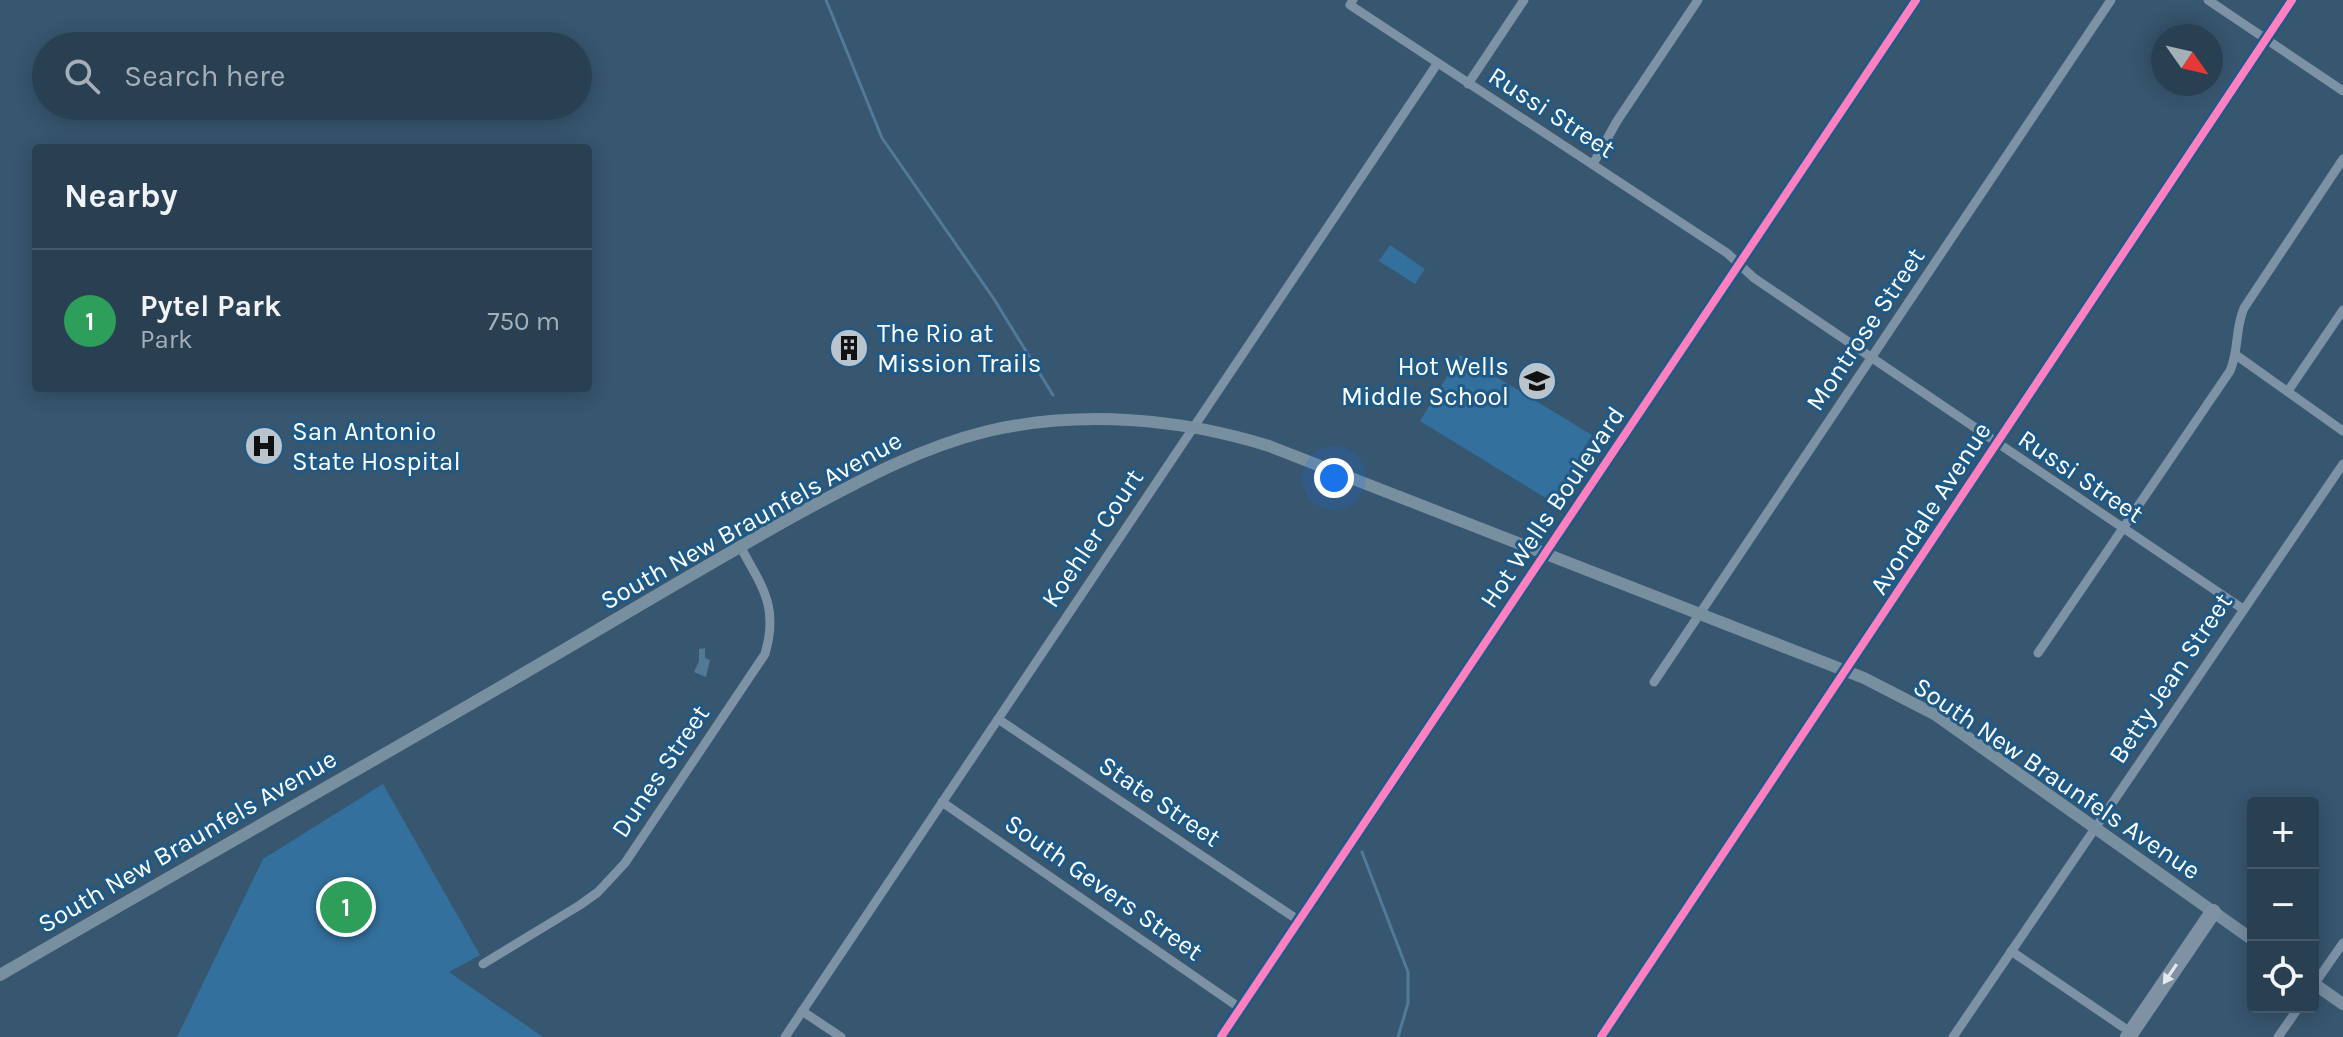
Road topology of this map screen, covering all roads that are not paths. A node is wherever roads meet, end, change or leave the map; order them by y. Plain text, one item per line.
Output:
1 (1524, 0) edge
2 (1698, 0) edge
3 (1916, 0) edge
4 (2111, 0) edge
5 (2208, 0) edge
6 (2292, 0) edge
7 (1352, 2) edge
8 (2266, 39) junction
9 (1437, 64) junction
10 (1468, 84) junction
11 (2343, 91) edge
12 (2343, 159) edge
13 (1593, 164) junction
14 (1740, 265) junction
15 (2343, 310) edge
16 (2236, 355) junction
17 (1872, 358) junction
18 (2288, 391) junction
19 (1192, 428) junction
20 (2343, 431) edge
21 (1997, 443) junction
22 (2343, 464) edge
23 (2124, 529) junction
24 (740, 546) junction
25 (1545, 553) junction
26 (2243, 609) junction
27 (1700, 614) junction
28 (2038, 653) dead end
29 (1846, 671) junction
30 (1654, 682) dead end
31 (998, 719) junction
32 (942, 802) junction
33 (2095, 827) junction
34 (2213, 912) junction
35 (1298, 920) junction
36 (2247, 936) edge
37 (2343, 943) edge
38 (2011, 951) junction
39 (483, 964) dead end
40 (0, 975) edge
41 (2319, 978) edge
42 (2319, 988) edge
43 (2343, 1004) edge
44 (1240, 1008) junction
45 (802, 1011) junction
46 (2295, 1013) edge
47 (2125, 1032) edge
48 (785, 1037) edge
49 (841, 1037) edge
50 (1221, 1037) edge
51 (1601, 1037) edge
52 (1953, 1037) edge
53 (2278, 1037) edge

1 - 10 street
2 - 13 street
3 - 14 street, Hot Wells Boulevard
4 - 17 street, Montrose Street
5 - 8 street
6 - 8 street, Avondale Avenue
7 - 9 street, Russi Street
8 - 11 street
8 - 21 street, Avondale Avenue
9 - 10 street, Russi Street
9 - 19 street, Koehler Court
10 - 13 street, Russi Street
12 - 16 street
13 - 14 street, Russi Street
14 - 17 street, Russi Street
14 - 25 street, Hot Wells Boulevard
15 - 18 street
16 - 18 street
16 - 23 street
17 - 21 street, Russi Street
17 - 27 street, Montrose Street
18 - 20 street
19 - 24 main road, South New Braunfels Avenue
19 - 25 main road, South New Braunfels Avenue
19 - 31 street, Koehler Court
21 - 23 street, Russi Street
21 - 29 street, Avondale Avenue
22 - 26 street, Betty Jean Street
23 - 26 street, Russi Street
23 - 28 street
24 - 39 street, Dunes Street
24 - 40 main road, South New Braunfels Avenue
25 - 27 main road, South New Braunfels Avenue
25 - 35 street, Hot Wells Boulevard
26 - 33 street, Betty Jean Street
27 - 29 main road, South New Braunfels Avenue
27 - 30 street, Montrose Street
29 - 33 main road, South New Braunfels Avenue
29 - 51 street, Avondale Avenue
31 - 32 street, Koehler Court
31 - 35 street, State Street
32 - 44 street, South Gevers Street
32 - 45 street, Koehler Court
33 - 34 main road, South New Braunfels Avenue
33 - 38 street, Betty Jean Street
34 - 36 main road, South New Braunfels Avenue
34 -> 47 highway
35 - 44 street, Hot Wells Boulevard
37 - 41 street
38 - 47 street
38 - 52 street, Betty Jean Street
42 - 43 main road
44 - 50 street, Hot Wells Boulevard
45 - 48 street, Koehler Court
45 - 49 street
46 - 53 street

